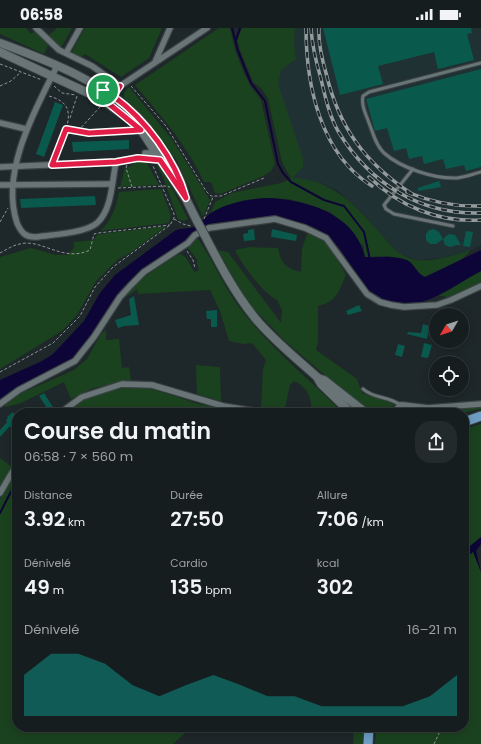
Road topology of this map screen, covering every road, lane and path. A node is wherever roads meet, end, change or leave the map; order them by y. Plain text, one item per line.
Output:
1 (36, 28) edge
2 (80, 28) edge
3 (170, 28) edge
4 (207, 28) edge
5 (0, 44) edge
6 (0, 52) edge
7 (66, 53) junction
8 (155, 63) junction
9 (481, 63) edge
10 (57, 66) junction
11 (21, 71) dead end
12 (52, 76) junction
13 (0, 86) edge
14 (120, 86) junction
15 (103, 90) junction
16 (43, 94) junction
17 (77, 95) dead end
18 (108, 102) junction
19 (70, 118) junction
20 (0, 123) edge
21 (26, 129) junction
22 (66, 129) junction
23 (141, 130) junction
24 (78, 131) junction
25 (147, 140) junction
26 (155, 152) junction
27 (146, 155) junction
28 (164, 158) junction
29 (135, 159) junction
30 (116, 162) junction
31 (52, 165) junction
32 (0, 167) edge
33 (13, 167) junction
34 (413, 169) junction
35 (481, 172) edge
36 (10, 184) junction
37 (0, 185) edge
38 (111, 186) junction
39 (162, 186) junction
40 (132, 188) junction
41 (11, 202) junction
42 (0, 222) edge
43 (170, 225) junction
44 (453, 226) dead end
45 (183, 246) junction
46 (0, 253) edge
47 (195, 268) dead end
48 (481, 286) edge
49 (0, 372) edge
50 (317, 377) junction
51 (363, 389) dead end
52 (0, 404) edge
53 (481, 404) edge
54 (400, 406) joint
55 (67, 408) edge
56 (236, 408) edge
57 (346, 408) edge
58 (360, 408) edge
59 (469, 416) edge
60 (481, 416) edge
61 (469, 420) edge
62 (12, 473) edge
63 (0, 493) edge
64 (369, 732) edge
65 (440, 732) edge
66 (368, 744) edge
67 (434, 744) edge

1 - 7 street
2 - 7 street
3 - 8 street
4 - 8 street
5 - 10 main road
6 - 12 main road
7 - 14 street
8 - 14 street
9 - 34 lane
10 - 12 street
10 - 15 main road
11 - 13 path
12 - 16 street
12 - 18 main road
14 - 15 street
14 - 18 street
15 - 18 main road
16 - 19 path
16 - 21 street
17 - 19 path
18 - 23 main road
18 - 24 path
18 - 28 main road
19 - 22 path
20 - 21 street
21 - 33 street
22 - 24 path
22 - 31 path
23 - 24 path
23 - 25 main road
25 - 26 main road
25 - 27 street
26 - 27 street
26 - 28 main road
27 - 28 street
27 - 29 street
27 - 39 path
28 - 50 main road, bridge
29 - 30 street
29 - 40 path
30 - 31 street
30 - 38 street
31 - 33 street
32 - 33 street
33 - 36 street
34 - 35 lane
34 - 44 lane
36 - 37 street
36 - 38 street
36 - 41 street
38 - 40 path
38 - 41 street
39 - 40 path
39 - 43 path
41 - 42 path
43 - 46 path
43 - 49 path
45 - 47 path
45 - 48 street
45 - 52 street
50 - 57 main road
50 - 58 main road
51 - 54 lane
53 - 54 street
55 - 56 street
59 - 60 main road
60 - 61 main road
62 - 63 street
64 - 66 main road
65 - 67 path

